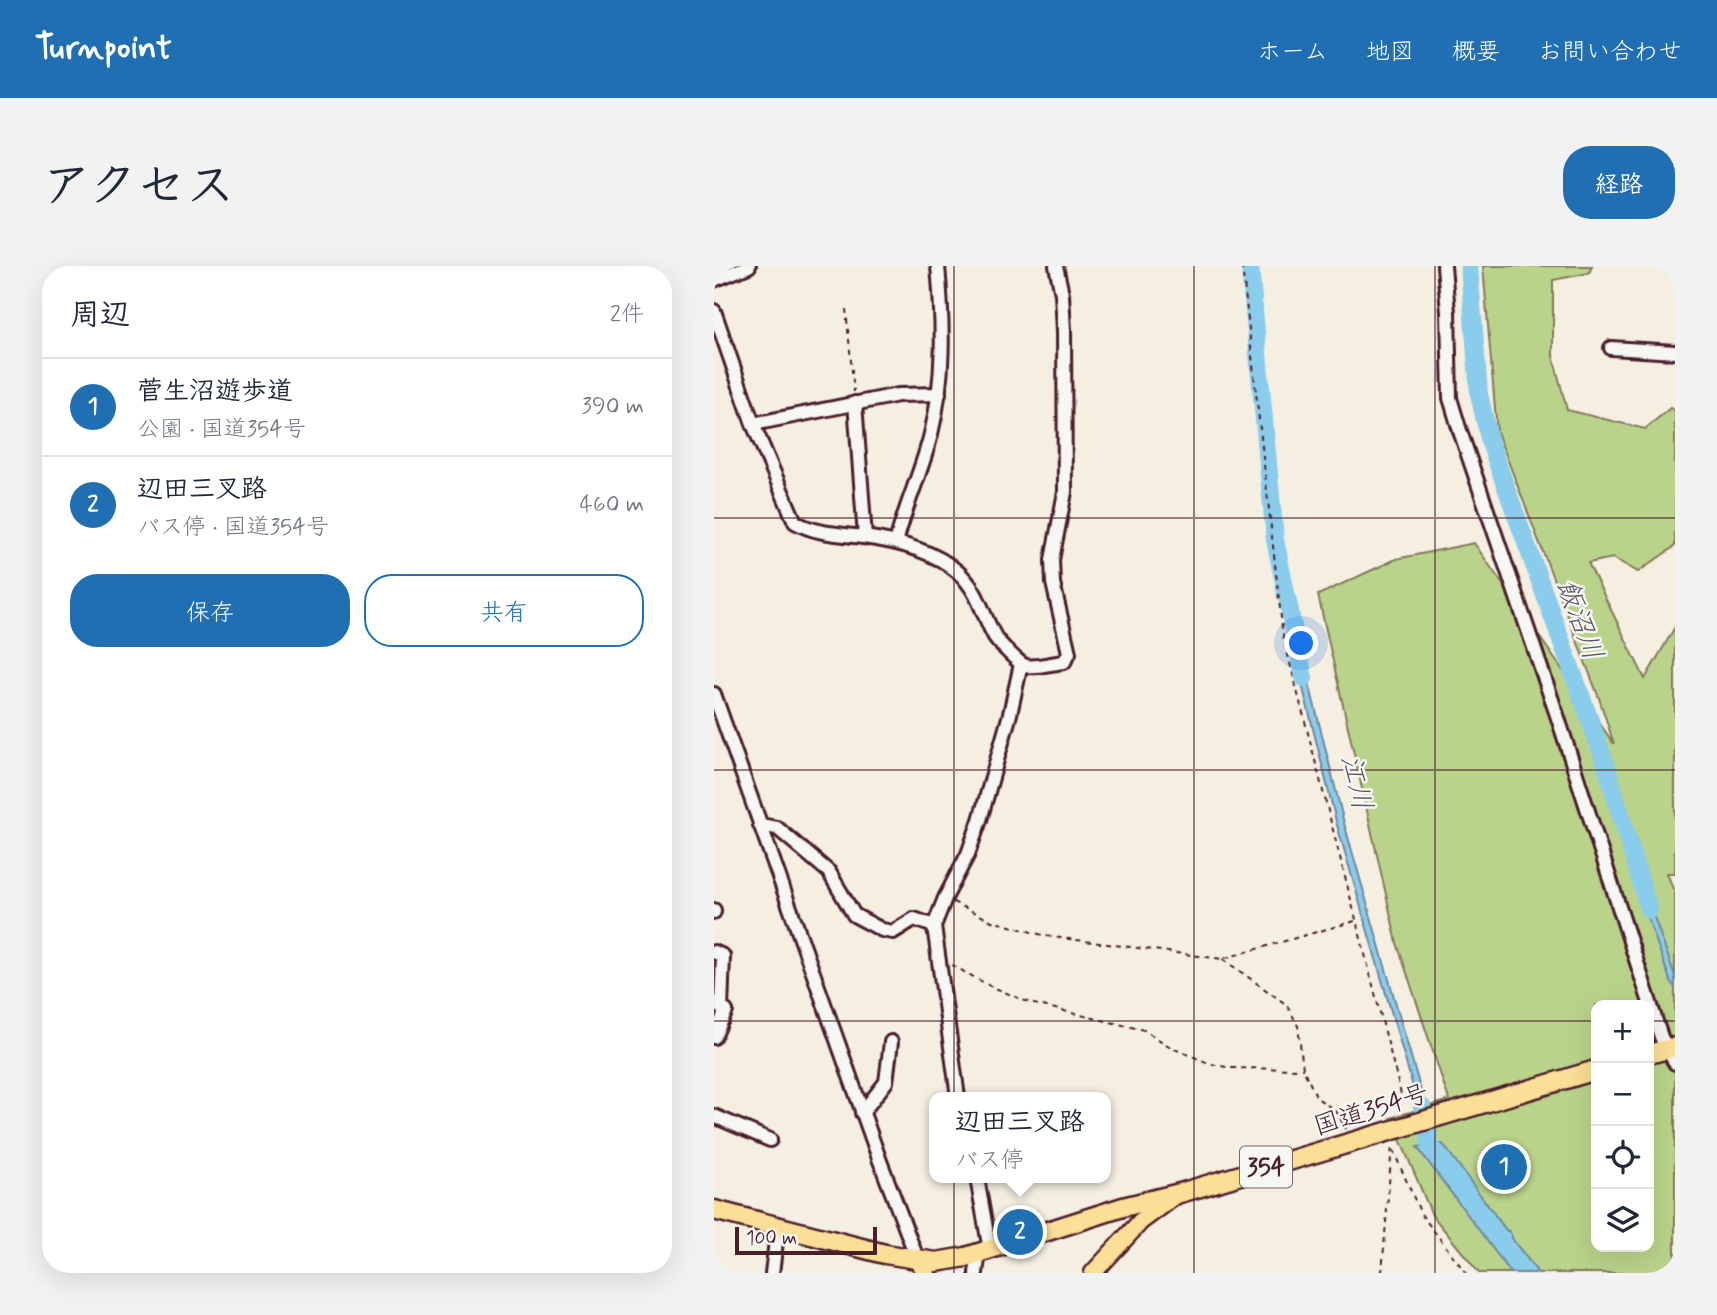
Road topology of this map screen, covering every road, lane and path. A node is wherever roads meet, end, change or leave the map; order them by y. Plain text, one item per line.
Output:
1 (749, 266) edge
2 (938, 266) edge
3 (1056, 266) edge
4 (1242, 266) edge
5 (1444, 266) edge
6 (714, 280) edge
7 (846, 310) dead end
8 (714, 311) edge
9 (1611, 348) dead end
10 (1675, 352) edge
11 (939, 394) junction
12 (855, 403) junction
13 (753, 424) junction
14 (865, 537) junction
15 (897, 543) junction
16 (1021, 664) junction
17 (714, 694) edge
18 (718, 720) edge
19 (760, 825) junction
20 (945, 898) junction
21 (1356, 920) junction
22 (934, 926) junction
23 (714, 952) edge
24 (938, 958) junction
25 (1222, 959) junction
26 (714, 1037) edge
27 (891, 1042) dead end
28 (1673, 1052) edge
29 (1654, 1054) edge
30 (1303, 1069) junction
31 (1591, 1071) edge
32 (957, 1092) edge
33 (1402, 1098) dead end
34 (862, 1113) junction
35 (714, 1116) edge
36 (1389, 1130) junction
37 (770, 1140) dead end
38 (1352, 1142) junction
39 (1393, 1150) junction
40 (978, 1183) edge
41 (1180, 1193) junction
42 (714, 1210) edge
43 (778, 1226) junction
44 (904, 1226) junction
45 (985, 1252) junction
46 (884, 1254) junction
47 (923, 1267) edge
48 (772, 1273) edge
49 (976, 1273) edge
50 (1093, 1273) edge
51 (1382, 1273) edge
52 (1466, 1273) edge

1 - 6 street
2 - 11 street
3 - 16 street
4 - 21 path
5 - 28 street
7 - 12 path
8 - 13 street
9 - 10 street
11 - 12 street
11 - 15 street
12 - 13 street
12 - 14 street
13 - 14 street
14 - 15 street
15 - 16 street
16 - 20 street
17 - 18 street
18 - 19 street
19 - 22 street
19 - 34 street
20 - 22 street
20 - 25 path
21 - 25 path
21 - 33 path
22 - 24 street
23 - 26 street
24 - 30 path
24 - 32 street
25 - 30 path
27 - 34 street
28 - 29 highway
30 - 38 path
31 - 36 highway, 国道354号 / 354
34 - 44 street
35 - 37 street
36 - 38 highway, 国道354号 / 354
36 - 39 path
38 - 41 highway, 国道354号 / 354
39 - 51 path
39 - 52 path
40 - 45 street
41 - 45 highway, 国道354号 / 354
41 - 50 main road
42 - 43 highway, 国道354号 / 354
43 - 46 highway, 国道354号 / 354
43 - 48 street
44 - 46 street
44 - 47 street
45 - 47 highway, 国道354号 / 354
45 - 49 street
46 - 47 highway, 国道354号 / 354

